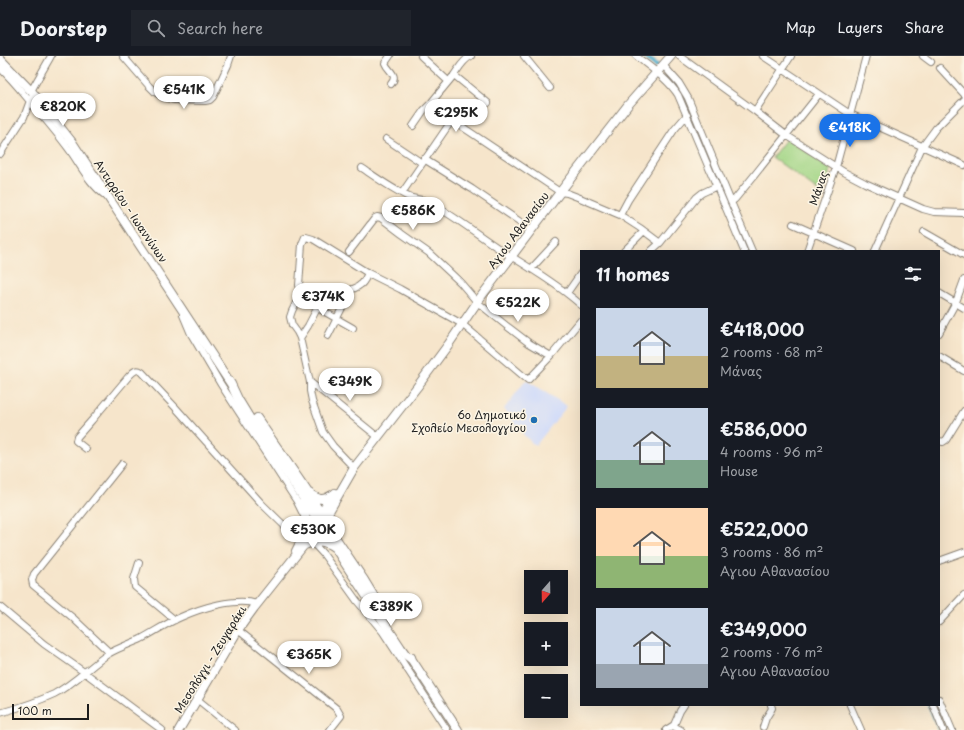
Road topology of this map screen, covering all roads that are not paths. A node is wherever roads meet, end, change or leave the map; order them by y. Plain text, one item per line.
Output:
1 (51, 56) edge
2 (123, 56) edge
3 (231, 56) edge
4 (390, 56) edge
5 (421, 56) edge
6 (471, 56) edge
7 (524, 56) edge
8 (636, 56) edge
9 (670, 56) edge
10 (679, 56) edge
11 (763, 56) edge
12 (791, 56) edge
13 (866, 56) edge
14 (923, 56) edge
15 (0, 59) edge
16 (931, 62) dead end
17 (663, 66) junction
18 (0, 68) edge
19 (940, 68) dead end
20 (782, 69) junction
21 (656, 72) junction
22 (454, 75) junction
23 (448, 81) junction
24 (391, 84) dead end
25 (550, 88) dead end
26 (32, 92) junction
27 (819, 94) junction
28 (964, 94) edge
29 (964, 100) edge
30 (30, 101) junction
31 (431, 103) junction
32 (488, 103) dead end
33 (755, 111) junction
34 (850, 114) junction
35 (687, 115) junction
36 (452, 120) junction
37 (414, 126) dead end
38 (786, 135) junction
39 (386, 139) dead end
40 (922, 147) junction
41 (0, 154) edge
42 (423, 161) junction
43 (964, 165) edge
44 (836, 167) junction
45 (362, 168) dead end
46 (717, 186) junction
47 (560, 192) junction
48 (402, 193) junction
49 (899, 198) junction
50 (110, 199) junction
51 (731, 202) junction
52 (964, 213) edge
53 (620, 216) junction
54 (792, 224) dead end
55 (532, 230) junction
56 (644, 231) junction
57 (924, 232) dead end
58 (813, 234) junction
59 (556, 242) dead end
60 (660, 243) junction
61 (625, 250) edge
62 (651, 250) edge
63 (744, 250) edge
64 (752, 250) edge
65 (807, 250) edge
66 (852, 250) edge
67 (874, 250) edge
68 (349, 252) dead end
69 (964, 255) edge
70 (511, 256) junction
71 (531, 270) junction
72 (368, 273) junction
73 (580, 274) edge
74 (964, 280) edge
75 (567, 293) junction
76 (940, 294) edge
77 (298, 299) junction
78 (346, 299) junction
79 (477, 302) junction
80 (956, 302) junction
81 (580, 304) edge
82 (180, 306) junction
83 (317, 308) junction
84 (964, 308) edge
85 (336, 319) junction
86 (580, 321) edge
87 (462, 324) junction
88 (353, 328) dead end
89 (940, 331) edge
90 (328, 336) dead end
91 (300, 338) junction
92 (551, 356) junction
93 (940, 357) edge
94 (964, 371) edge
95 (310, 382) junction
96 (964, 411) edge
97 (378, 436) junction
98 (940, 441) edge
99 (86, 449) dead end
100 (122, 464) dead end
101 (354, 468) junction
102 (346, 481) junction
103 (303, 491) junction
104 (335, 494) junction
105 (335, 502) junction
106 (320, 519) junction
107 (306, 524) junction
108 (337, 540) junction
109 (303, 541) junction
110 (312, 542) junction
111 (337, 550) junction
112 (964, 552) edge
113 (940, 561) edge
114 (139, 563) dead end
115 (964, 594) edge
116 (257, 604) junction
117 (0, 607) edge
118 (175, 620) junction
119 (940, 621) edge
120 (238, 630) junction
121 (110, 653) junction
122 (412, 660) junction
123 (84, 672) junction
124 (197, 699) junction
125 (940, 701) edge
126 (683, 706) edge
127 (772, 706) edge
128 (850, 706) edge
129 (933, 706) edge
130 (0, 713) edge
131 (673, 726) junction
132 (763, 727) dead end
133 (162, 730) edge
134 (179, 730) edge
135 (236, 730) edge
136 (330, 730) edge
137 (447, 730) edge
138 (458, 730) edge
139 (666, 730) edge
140 (681, 730) edge
141 (861, 730) edge
142 (943, 730) edge
143 (952, 730) edge

1 - 26 street
2 - 3 street
4 - 24 street
5 - 23 street
6 - 22 street
7 - 25 street
8 - 21 street
9 - 17 main road, Αγιου Αθανασίου
10 - 33 street
11 - 20 street
12 - 20 street
13 - 34 street, Μάνας
14 - 16 street
15 - 26 main road, Αντιρρίου - Ιωαννίνων
17 - 21 main road, Αγιου Αθανασίου
17 - 51 street
18 - 30 street
19 - 28 street
20 - 27 street
20 - 33 street
21 - 35 street
21 - 47 main road, Αγιου Αθανασίου
22 - 23 street
22 - 32 street
23 - 31 street
26 - 30 street
26 - 50 main road, Αντιρρίου - Ιωαννίνων
27 - 34 street
27 - 38 street
29 - 40 street
30 - 41 street
30 - 50 street
31 - 36 street
31 - 37 street
33 - 38 street
34 - 40 street
34 - 44 street, Μάνας
35 - 46 street
35 - 53 street
36 - 42 street
36 - 47 street
38 - 44 street
38 - 51 street
39 - 42 street
40 - 43 street
40 - 49 street
42 - 48 street
42 - 55 street
44 - 49 street
44 - 58 street, Μάνας
45 - 48 street
46 - 60 street
46 - 63 street
47 - 53 street
47 - 55 main road, Αγιου Αθανασίου
48 - 70 street
49 - 52 street
49 - 67 street
50 - 82 main road, Αντιρρίου - Ιωαννίνων
51 - 64 street
53 - 56 street
54 - 58 street
55 - 70 main road, Αγιου Αθανασίου
56 - 60 street
56 - 61 street
57 - 69 street
58 - 65 street, Μάνας
58 - 66 street
59 - 71 street
60 - 62 street
68 - 79 street
70 - 71 street
70 - 79 main road, Αγιου Αθανασίου
71 - 75 street
72 - 77 street
72 - 78 street
72 - 87 street
73 - 75 street
74 - 80 street
75 - 81 street
76 - 80 street
77 - 83 street
77 - 91 street
78 - 83 street
78 - 85 street
79 - 87 main road, Αγιου Αθανασίου
79 - 92 street
80 - 84 street
80 - 89 street
82 - 103 main road, Αντιρρίου - Ιωαννίνων
82 - 107 street
83 - 85 street
83 - 91 street
85 - 88 street
85 - 90 street
86 - 92 street
87 - 92 street
87 - 97 main road, Αγιου Αθανασίου
91 - 95 street
93 - 94 street
95 - 97 street
95 - 101 street
96 - 98 street
97 - 101 main road, Αγιου Αθανασίου
99 - 109 street
100 - 121 street
101 - 102 main road, Αγιου Αθανασίου
102 - 104 main road, Αγιου Αθανασίου
102 - 105 main road, Αγιου Αθανασίου
103 - 104 main road
103 - 106 main road, Αντιρρίου - Ιωαννίνων
103 - 107 main road
104 - 106 main road, Αγιου Αθανασίου
105 - 106 main road, Αγιου Αθανασίου
105 - 108 main road
106 - 108 main road, Αντιρρίου - Ιωαννίνων
106 - 109 main road, Μεσολόγγι - Ζευγαράκι
106 - 111 main road, Αντιρρίου - Ιωαννίνων
107 - 109 main road
108 - 122 main road, Αντιρρίου - Ιωαννίνων
109 - 110 main road
109 - 116 main road, Μεσολόγγι - Ζευγαράκι
110 - 111 main road
110 - 137 street
111 - 122 main road, Αντιρρίου - Ιωαννίνων
112 - 113 street
114 - 118 street
115 - 119 street
116 - 118 street
116 - 120 main road, Μεσολόγγι - Ζευγαράκι
117 - 123 street
118 - 121 street
120 - 124 main road, Μεσολόγγι - Ζευγαράκι
120 - 136 street
121 - 123 street
122 - 138 main road, Αντιρρίου - Ιωαννίνων
123 - 130 street
123 - 133 street
124 - 134 main road, Μεσολόγγι - Ζευγαράκι
124 - 135 street
125 - 143 street
126 - 131 street
127 - 132 street
128 - 141 street
129 - 142 street
131 - 139 street
131 - 140 street

